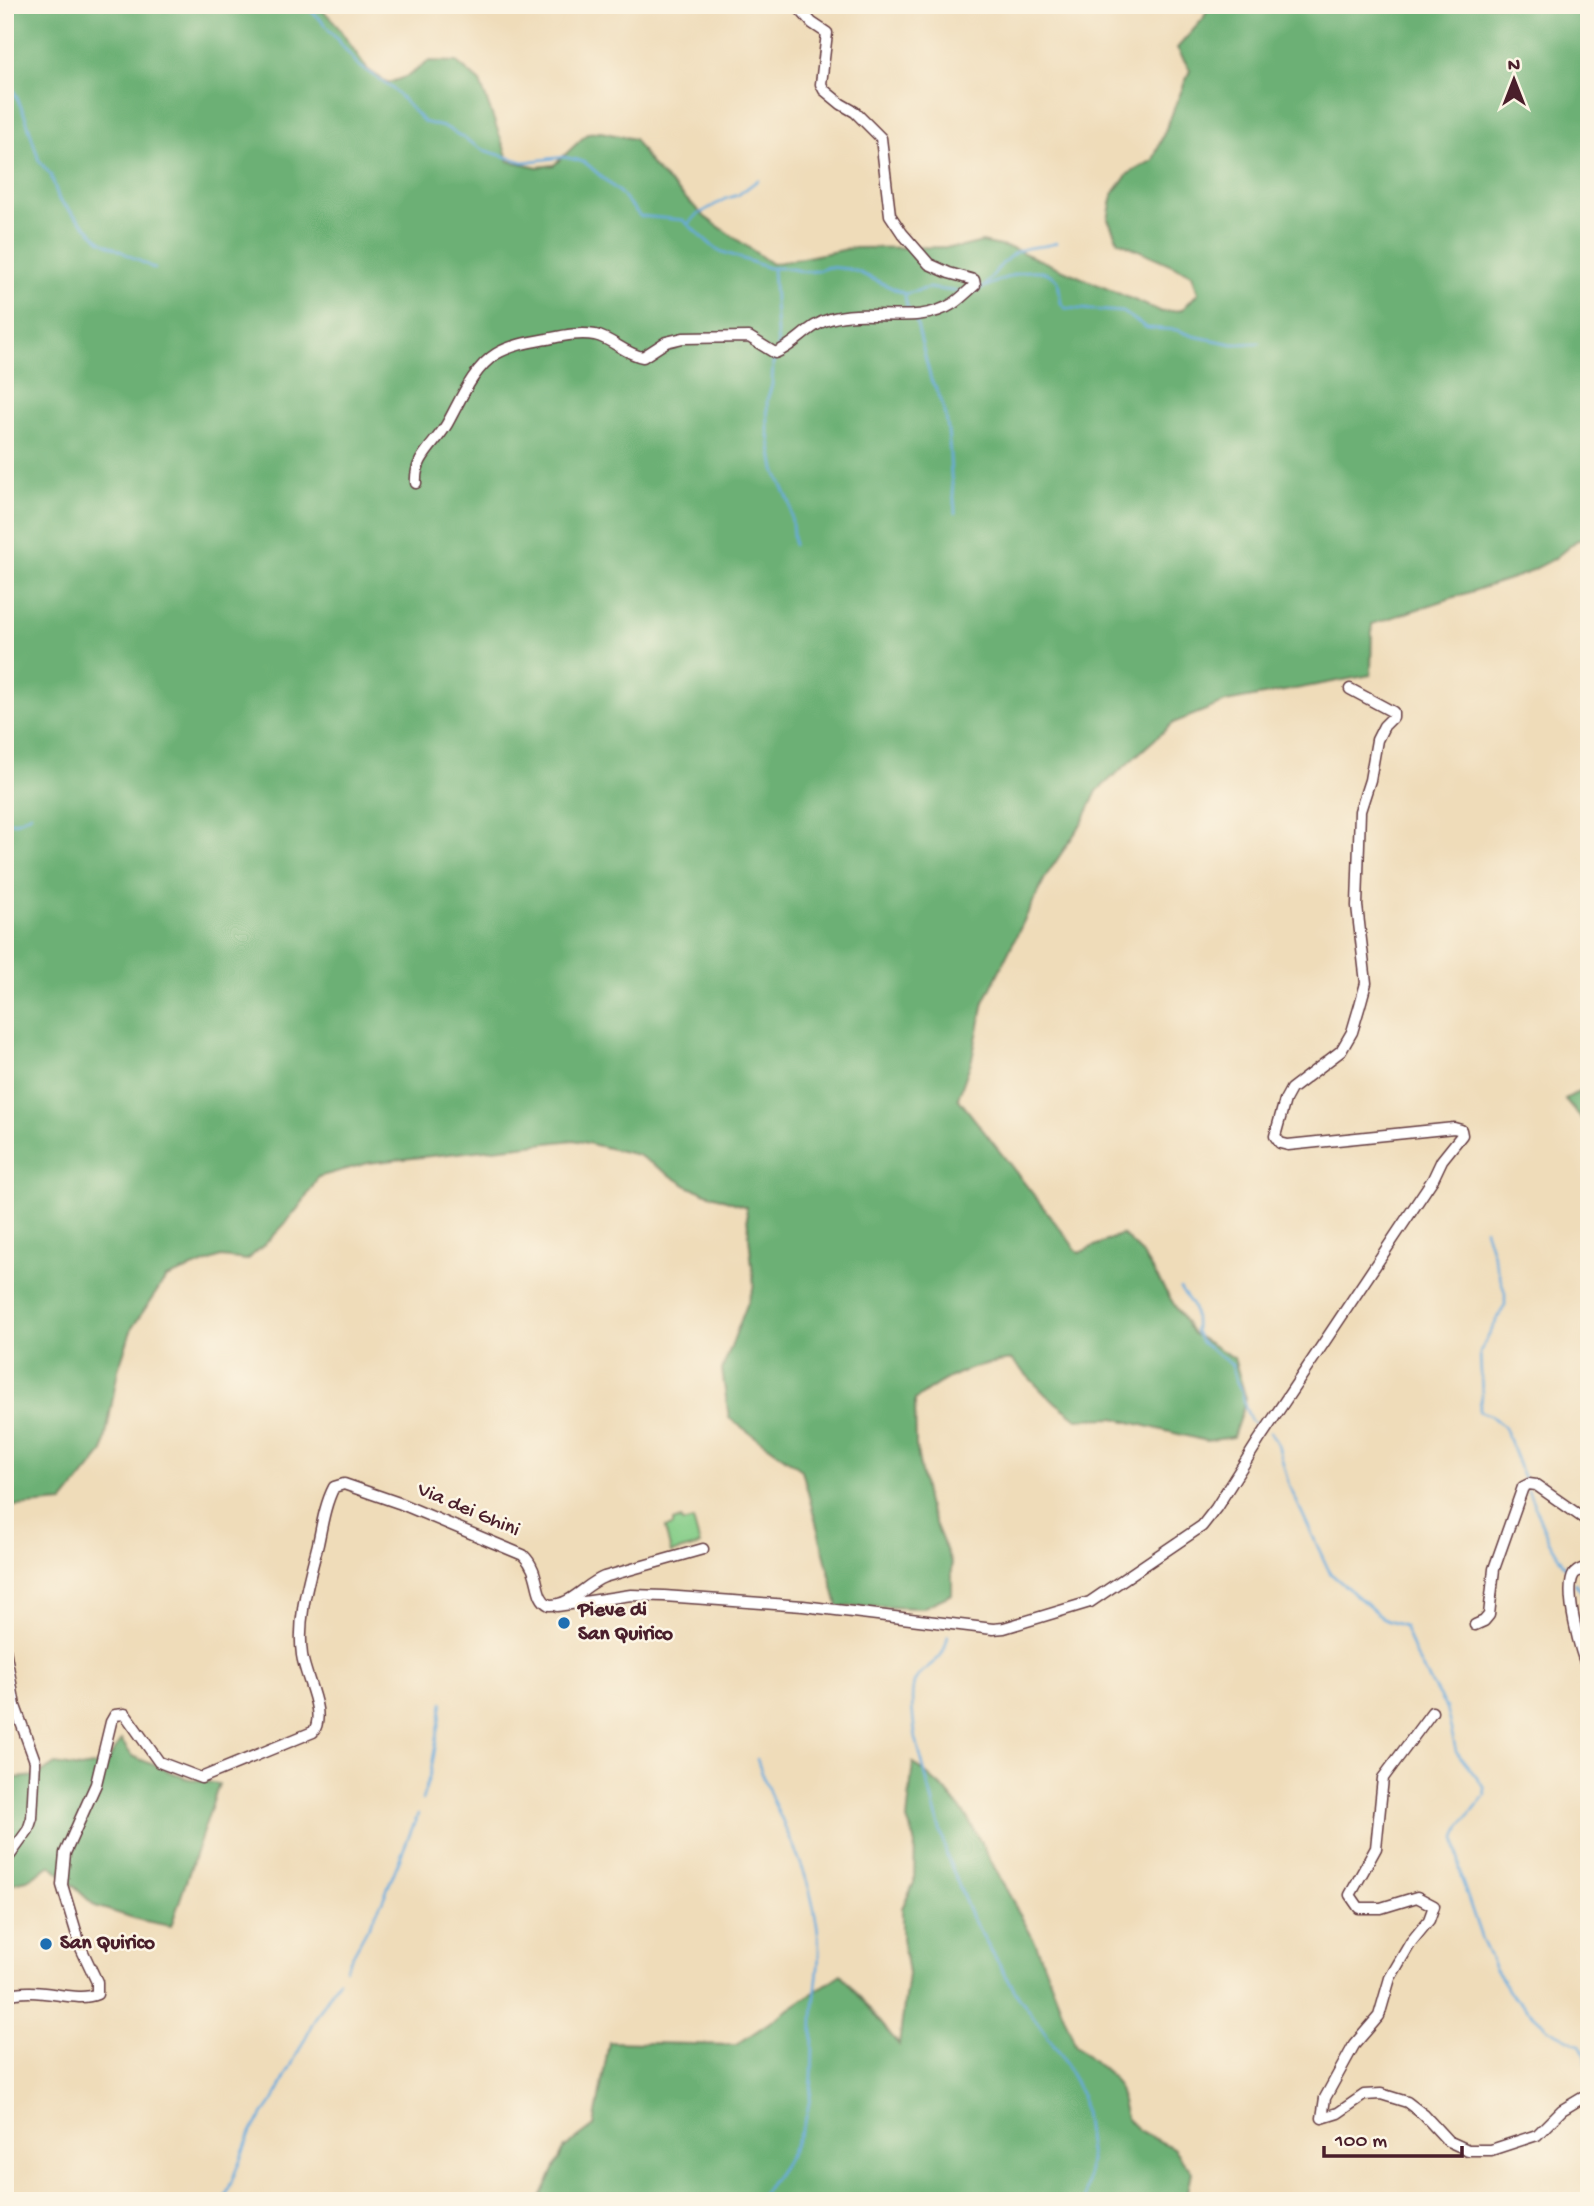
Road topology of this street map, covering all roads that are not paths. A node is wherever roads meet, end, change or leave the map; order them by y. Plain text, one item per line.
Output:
1 (796, 5) edge
2 (416, 483) dead end
3 (1350, 689) dead end
4 (1589, 1522) edge
5 (703, 1549) dead end
6 (1589, 1567) edge
7 (557, 1606) junction
8 (1475, 1625) dead end
9 (5, 1649) edge
10 (1589, 1672) edge
11 (1432, 1712) dead end
12 (5, 1862) edge
13 (5, 1996) edge
14 (1589, 2102) edge

1 - 2 street
3 - 7 street
4 - 8 street
5 - 7 street
6 - 10 street
7 - 13 street, Via dei Ghini
9 - 12 street
11 - 14 street

